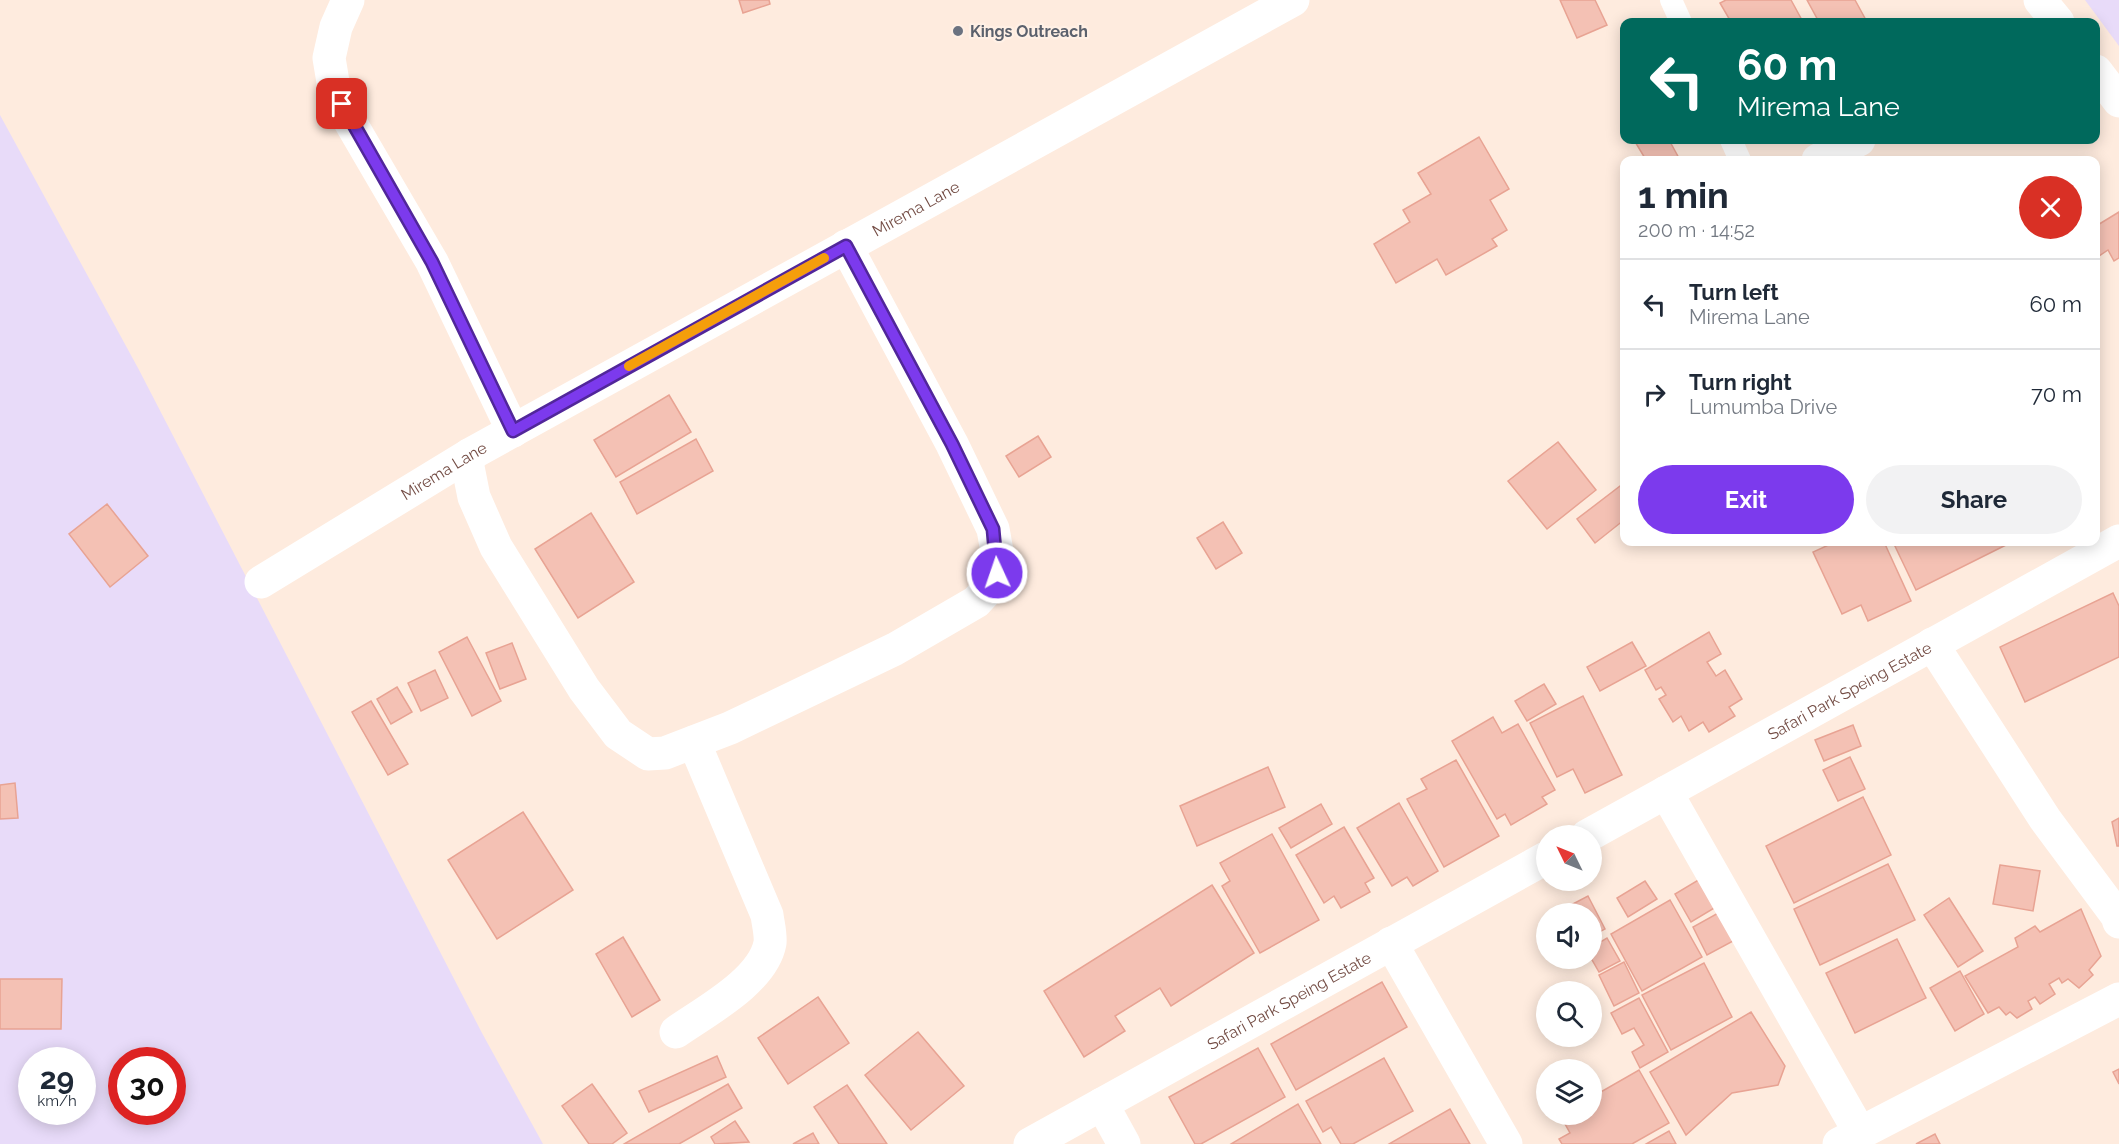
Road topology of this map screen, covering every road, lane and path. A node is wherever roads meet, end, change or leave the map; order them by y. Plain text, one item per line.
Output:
1 (348, 0) edge
2 (1293, 0) edge
3 (1671, 0) edge
4 (2040, 0) edge
5 (1679, 18) edge
6 (2055, 18) edge
7 (2100, 75) edge
8 (2119, 101) edge
9 (1851, 144) edge
10 (1826, 156) edge
11 (846, 246) junction
12 (513, 431) junction
13 (469, 455) junction
14 (2117, 547) edge
15 (261, 582) dead end
16 (1932, 645) junction
17 (694, 742) junction
18 (1666, 792) junction
19 (1602, 828) edge
20 (1536, 863) edge
21 (2119, 922) edge
22 (1391, 943) junction
23 (2117, 997) edge
24 (676, 1032) dead end
25 (1102, 1104) junction
26 (1850, 1138) edge
27 (1030, 1144) edge
28 (1124, 1144) edge
29 (1506, 1144) edge

1 - 12 street
2 - 11 street, Mirema Lane
3 - 5 lane
4 - 6 street
7 - 8 street
9 - 10 street
11 - 12 street, Mirema Lane
11 - 17 street
12 - 13 street, Mirema Lane
13 - 15 street, Mirema Lane
13 - 17 street
14 - 16 street, Safari Park Speing Estate
16 - 18 street, Safari Park Speing Estate
16 - 21 street
17 - 24 street
18 - 19 street, Safari Park Speing Estate
18 - 26 street
20 - 22 street, Safari Park Speing Estate
22 - 25 street, Safari Park Speing Estate
22 - 29 street
23 - 26 street
25 - 27 street, Safari Park Speing Estate
25 - 28 street

